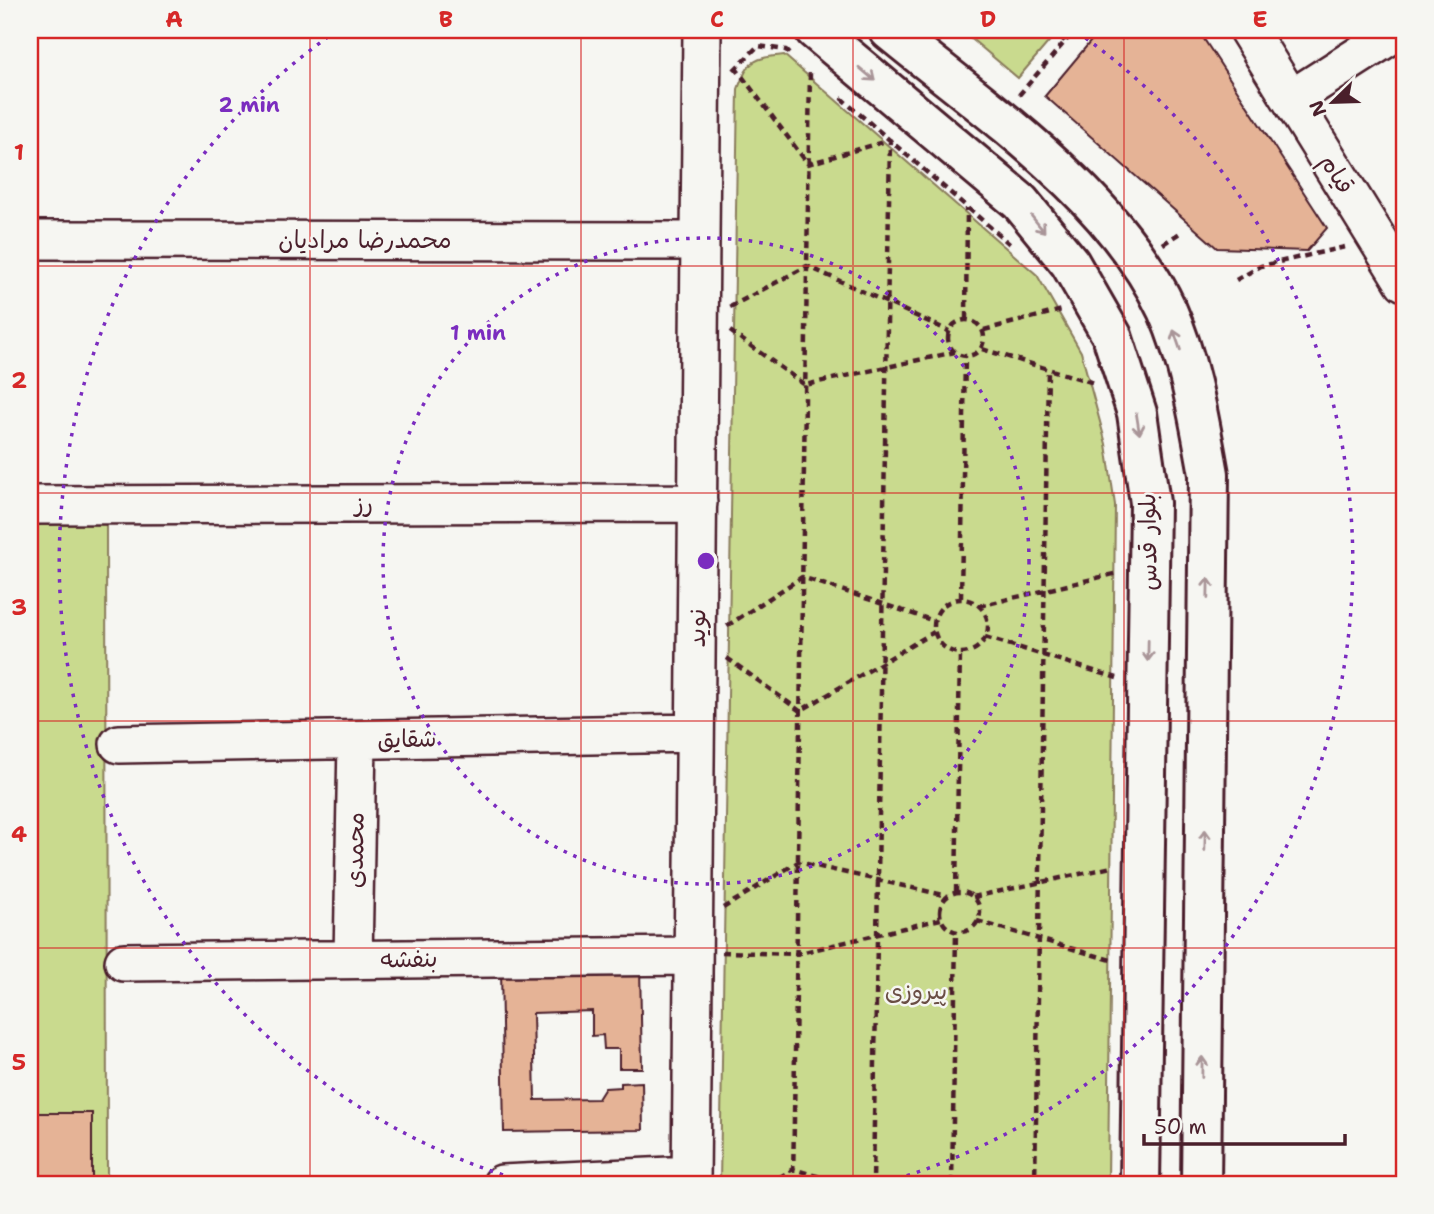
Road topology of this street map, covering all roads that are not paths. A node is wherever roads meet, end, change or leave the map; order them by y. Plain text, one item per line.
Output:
1 (702, 30) edge
2 (815, 30) edge
3 (889, 30) edge
4 (1248, 30) edge
5 (1399, 30) edge
6 (1291, 99) junction
7 (30, 240) edge
8 (700, 241) junction
9 (1404, 282) edge
10 (698, 503) junction
11 (30, 505) edge
12 (695, 733) junction
13 (357, 740) junction
14 (119, 744) dead end
15 (694, 956) junction
16 (353, 959) junction
17 (124, 962) dead end
18 (691, 1180) edge
19 (502, 1184) edge
20 (1140, 1184) edge
21 (1201, 1184) edge

1 - 8 street, نوید
2 -> 20 main road, بلوار قدس
21 -> 3 main road
4 - 6 street, قیام
5 - 6 street
6 - 9 street, قیام
7 - 8 street, محمدرضا مرادیان
8 - 10 street, نوید
10 - 11 street, رز
10 - 12 street, نوید
12 - 13 street, شقایق
12 - 15 street, نوید
13 - 14 street, شقایق
13 - 16 street, محمدی
15 - 16 street, بنفشه
15 - 18 street, نوید
16 - 17 street, بنفشه
18 - 19 street

